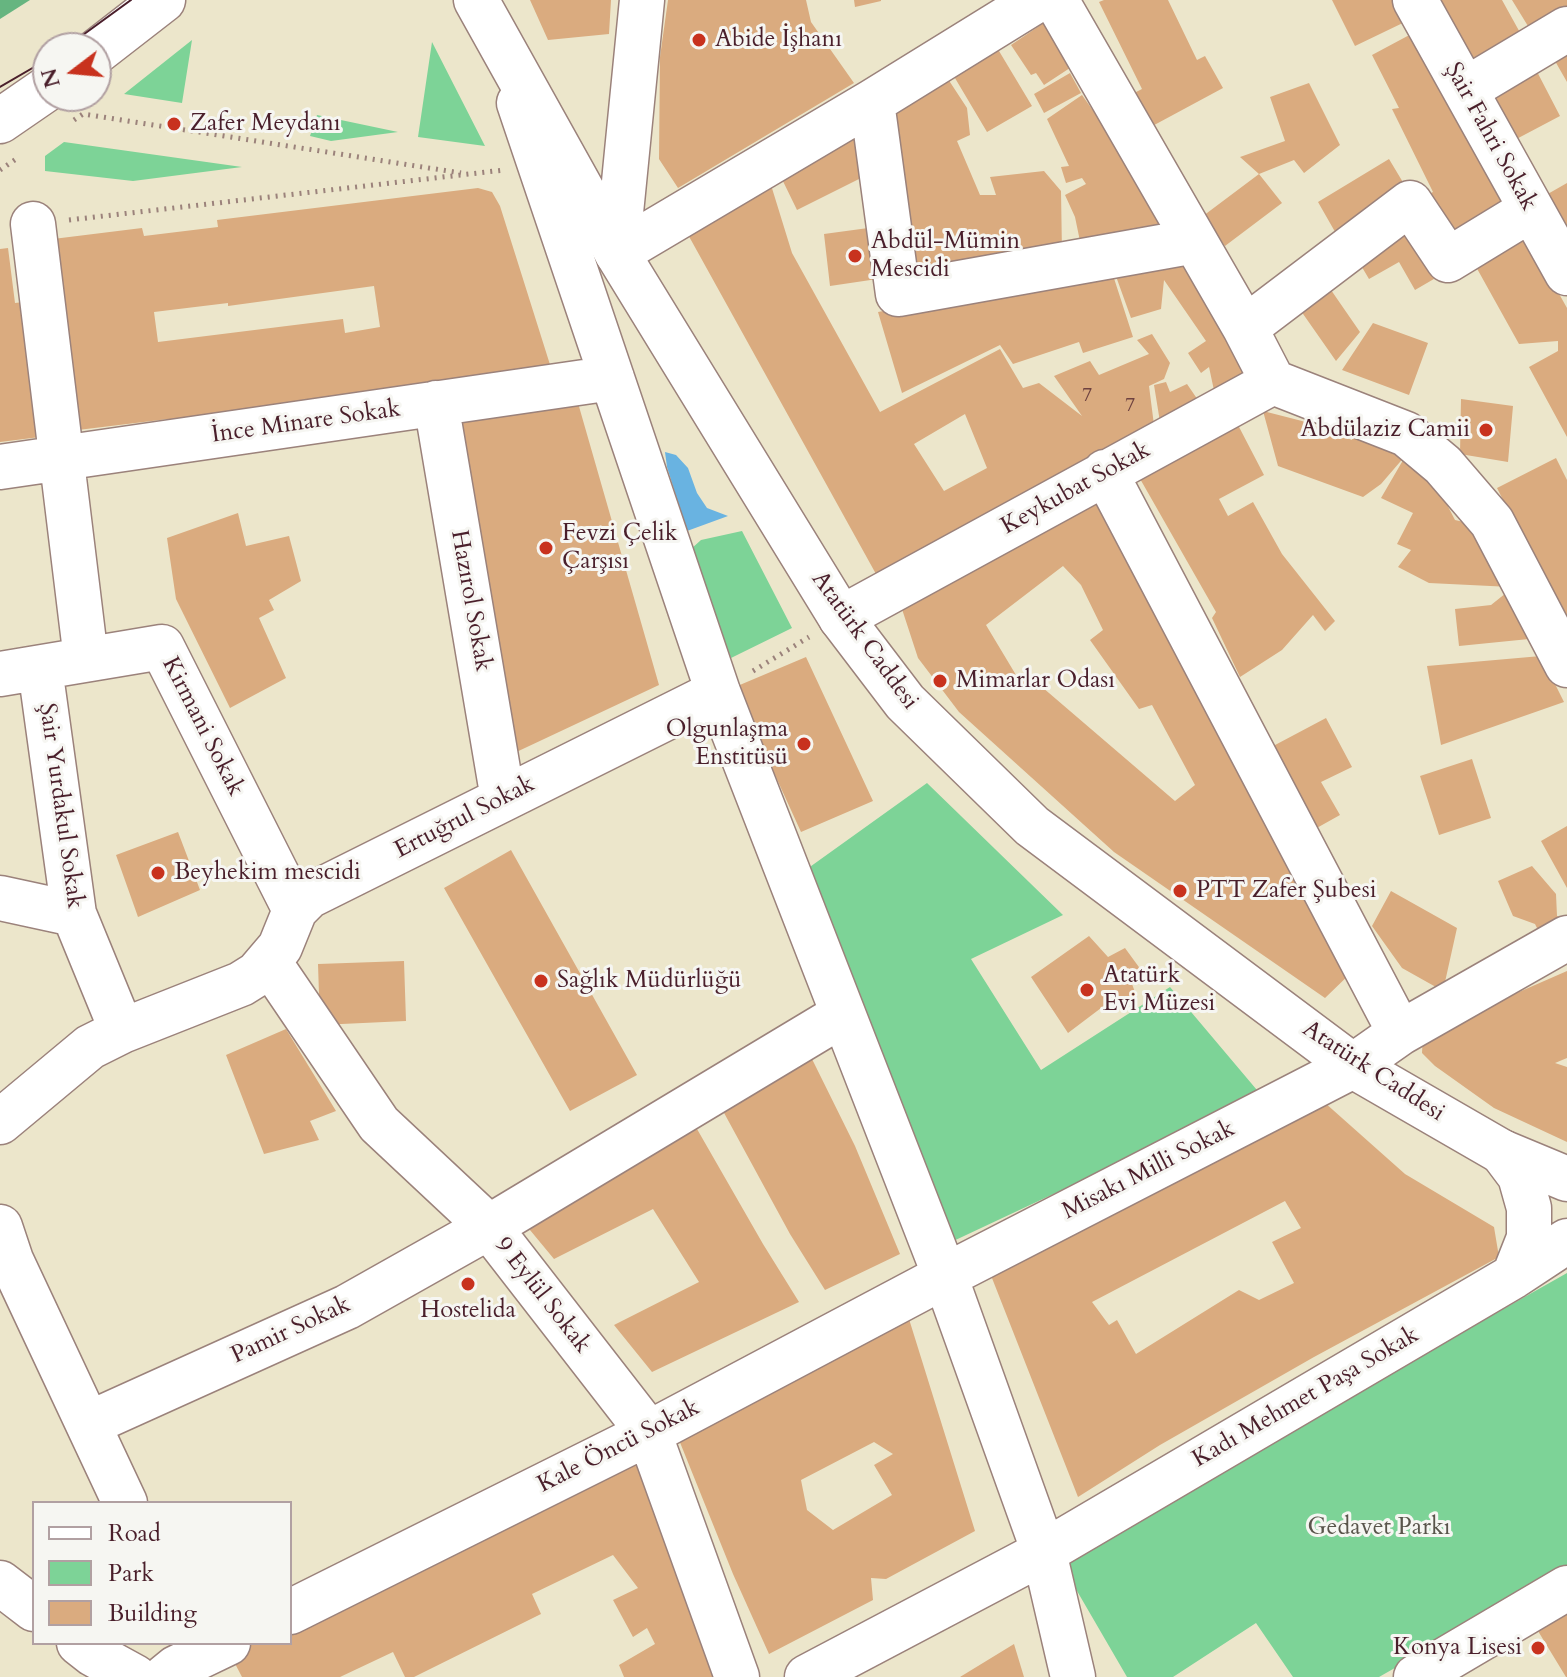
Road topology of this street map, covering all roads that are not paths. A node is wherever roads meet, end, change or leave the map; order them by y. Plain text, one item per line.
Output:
1 (163, 0) edge
2 (642, 0) edge
3 (1037, 0) edge
4 (1056, 0) edge
5 (1415, 0) edge
6 (484, 16) edge
7 (1567, 29) edge
8 (112, 40) edge
9 (1465, 90) junction
10 (872, 102) junction
11 (50, 112) edge
12 (12, 138) edge
13 (1530, 210) junction
14 (33, 224) road end
15 (1195, 241) junction
16 (617, 253) junction
17 (1567, 273) edge
18 (1245, 328) junction
19 (612, 378) junction
20 (1273, 382) junction
21 (436, 403) junction
22 (62, 459) junction
23 (0, 467) edge
24 (1105, 472) junction
25 (841, 618) junction
26 (1562, 647) edge
27 (86, 659) junction
28 (20, 671) edge
29 (718, 692) junction
30 (503, 799) junction
31 (0, 898) edge
32 (295, 910) junction
33 (74, 914) junction
34 (1567, 938) edge
35 (269, 962) junction
36 (842, 1015) junction
37 (122, 1031) junction
38 (1400, 1033) junction
39 (1353, 1066) junction
40 (0, 1122) edge
41 (1502, 1152) junction
42 (1567, 1179) edge
43 (0, 1227) edge
44 (489, 1227) junction
45 (1567, 1241) edge
46 (945, 1276) junction
47 (1514, 1276) junction
48 (88, 1424) junction
49 (649, 1433) junction
50 (124, 1501) edge
51 (1044, 1552) junction
52 (0, 1583) edge
53 (1567, 1588) edge
54 (32, 1607) edge
55 (292, 1611) edge
56 (81, 1658) edge
57 (1462, 1665) edge
58 (135, 1677) edge
59 (737, 1677) edge
60 (807, 1677) edge
61 (1073, 1677) edge
62 (1416, 1677) edge

1 - 8 street
2 - 16 street
3 - 10 street
4 - 15 street
5 - 9 street, Şair Fahri Sokak
6 - 16 street, Atatürk Caddesi
6 - 19 street
7 - 9 street
9 - 13 street, Şair Fahri Sokak
10 - 15 street
10 - 16 street
11 - 12 street
13 - 17 street, Şair Fahri Sokak
13 - 18 street
14 - 22 street
15 - 18 street
16 - 25 street, Atatürk Caddesi
18 - 20 street
19 - 21 street, İnce Minare Sokak
19 - 29 street
20 - 24 street, Keykubat Sokak
20 - 26 street
21 - 22 street, İnce Minare Sokak
21 - 30 street, Hazırol Sokak
22 - 23 street, İnce Minare Sokak
22 - 27 street
24 - 25 street, Keykubat Sokak
24 - 38 street
25 - 39 street, Atatürk Caddesi
27 - 28 street, Kirmani Sokak
27 - 32 street, Kirmani Sokak
28 - 33 street, Şair Yurdakul Sokak
29 - 30 street, Ertuğrul Sokak
29 - 36 street
30 - 32 street, Ertuğrul Sokak
31 - 33 street
32 - 35 street
33 - 37 street, Şair Yurdakul Sokak
34 - 38 street, Misakı Milli Sokak
35 - 37 street
35 - 44 street, 9 Eylül Sokak
36 - 44 street, Pamir Sokak
36 - 46 street
37 - 40 street
38 - 39 street, Misakı Milli Sokak
39 - 41 street, Atatürk Caddesi
39 - 46 street, Misakı Milli Sokak
41 - 42 street, Atatürk Caddesi
41 - 47 street
43 - 48 street
44 - 48 street, Pamir Sokak
44 - 49 street, 9 Eylül Sokak
45 - 47 street, Kadı Mehmet Paşa Sokak
46 - 49 street, Kale Öncü Sokak
46 - 51 street
47 - 51 street, Kadı Mehmet Paşa Sokak
48 - 50 street
49 - 55 street, Kale Öncü Sokak
49 - 59 street, 9 Eylül Sokak
51 - 60 street, Kadı Mehmet Paşa Sokak
51 - 61 street
52 - 54 street
53 - 57 street
56 - 58 street
57 - 62 street

